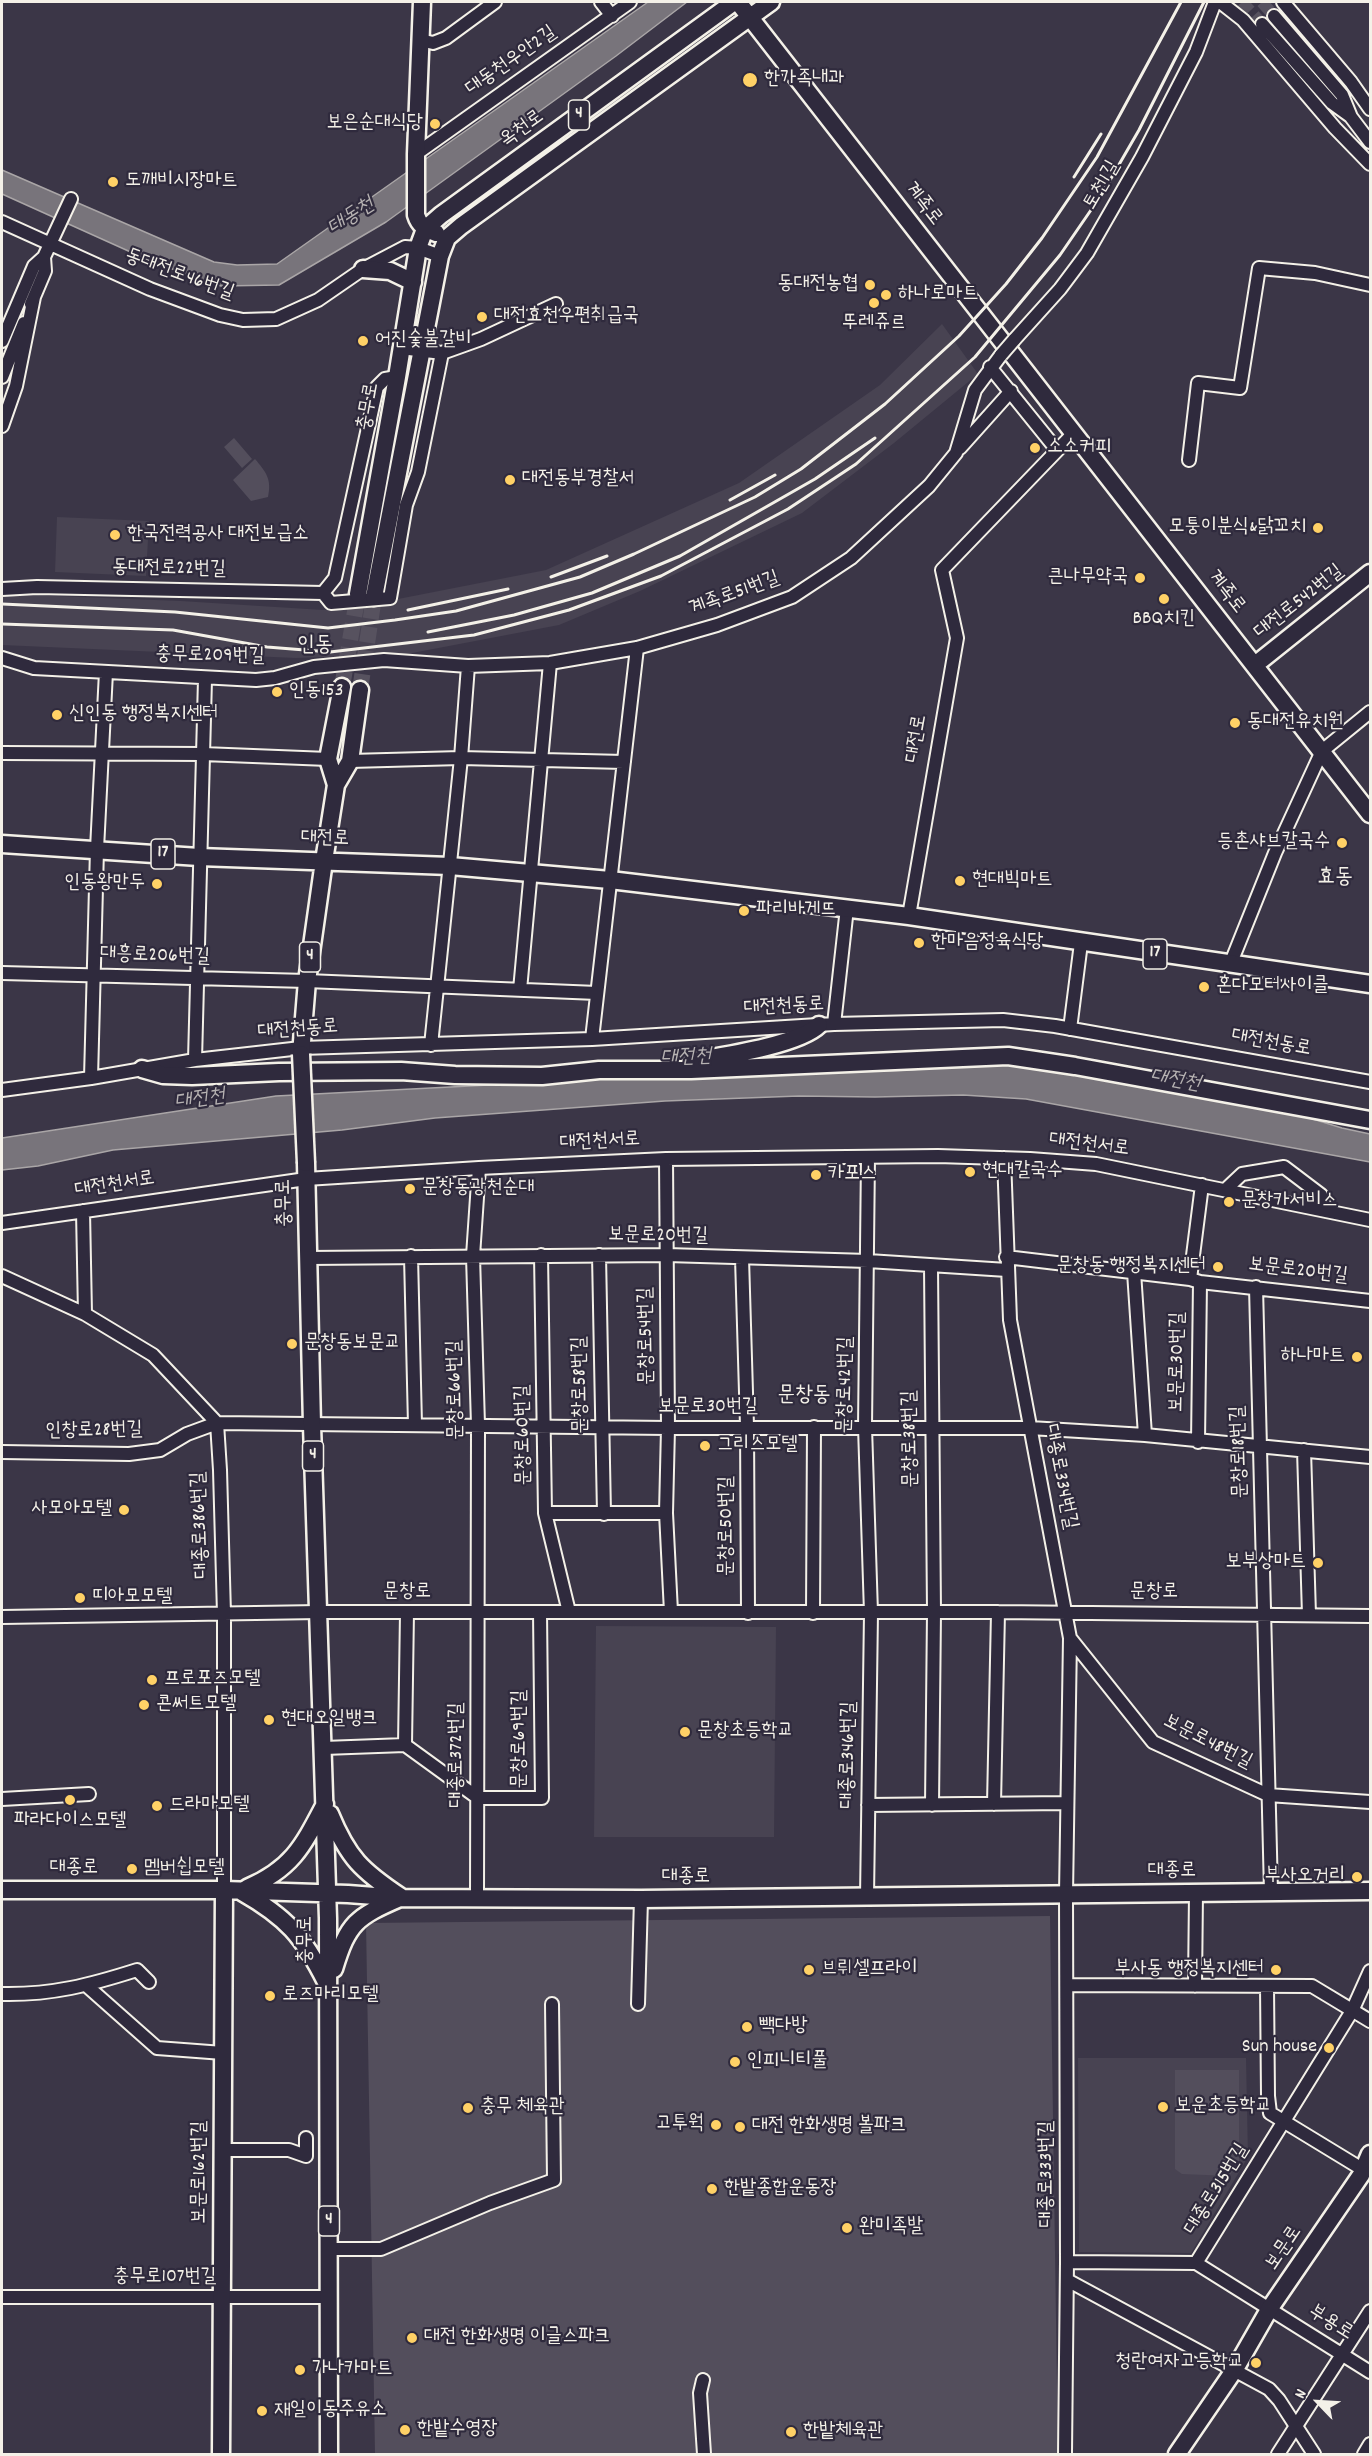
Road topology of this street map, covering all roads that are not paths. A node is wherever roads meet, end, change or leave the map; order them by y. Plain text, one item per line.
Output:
1 (422, 2) edge
2 (495, 2) edge
3 (601, 2) edge
4 (630, 2) edge
5 (736, 2) edge
6 (771, 2) edge
7 (1215, 2) edge
8 (1220, 2) edge
9 (1282, 2) tunnel mouth
10 (612, 16) junction
11 (1274, 16) tunnel mouth
12 (749, 18) junction
13 (1262, 24) tunnel mouth
14 (420, 40) junction
15 (1371, 109) edge
16 (1351, 117) junction
17 (1371, 142) edge
18 (416, 154) junction
19 (1371, 164) edge
20 (71, 199) dead end
21 (2, 222) edge
22 (425, 229) junction
23 (447, 238) junction
24 (50, 246) junction
25 (418, 248) junction
26 (440, 256) junction
27 (363, 269) junction
28 (413, 282) junction
29 (1371, 285) edge
30 (20, 295) junction
31 (34, 297) junction
32 (556, 304) dead end
33 (2, 325) edge
34 (2, 341) edge
35 (401, 348) junction
36 (423, 351) junction
37 (442, 353) junction
38 (990, 367) junction
39 (2, 377) edge
40 (397, 377) junction
41 (1011, 391) junction
42 (2, 426) edge
43 (1074, 433) junction
44 (1057, 450) junction
45 (956, 453) junction
46 (1189, 460) dead end
47 (1371, 573) edge
48 (2, 589) edge
49 (323, 593) junction
50 (637, 648) junction
51 (2, 658) edge
52 (384, 660) joint
53 (550, 663) junction
54 (1255, 665) junction
55 (468, 666) junction
56 (106, 672) junction
57 (205, 679) junction
58 (342, 687) tunnel mouth
59 (360, 690) tunnel mouth
60 (1371, 712) edge
61 (1322, 751) junction
62 (2, 753) edge
63 (103, 753) junction
64 (203, 754) junction
65 (461, 758) junction
66 (328, 759) junction
67 (541, 760) junction
68 (350, 761) junction
69 (624, 762) junction
70 (336, 784) junction
71 (1371, 814) edge
72 (2, 844) edge
73 (97, 849) junction
74 (199, 857) junction
75 (324, 861) junction
76 (450, 866) junction
77 (530, 873) junction
78 (610, 880) junction
79 (847, 908) junction
80 (909, 916) junction
81 (1081, 943) junction
82 (1230, 965) junction
83 (2, 973) edge
84 (95, 975) junction
85 (197, 978) junction
86 (307, 981) junction
87 (1371, 984) edge
88 (438, 987) junction
89 (520, 990) junction
90 (597, 993) junction
91 (826, 1025) junction
92 (1070, 1029) junction
93 (592, 1039) junction
94 (431, 1045) junction
95 (301, 1051) junction
96 (195, 1060) junction
97 (142, 1069) junction
98 (645, 1071) junction
99 (91, 1078) junction
100 (1371, 1082) edge
101 (2, 1090) edge
102 (1371, 1107) edge
103 (1341, 1115) junction
104 (1371, 1120) edge
105 (868, 1157) junction
106 (1004, 1158) junction
107 (666, 1159) junction
108 (479, 1168) junction
109 (306, 1171) junction
110 (1202, 1185) junction
111 (1225, 1190) junction
112 (83, 1211) junction
113 (1326, 1211) junction
114 (1371, 1220) edge
115 (2, 1222) edge
116 (541, 1255) junction
117 (600, 1255) junction
118 (666, 1255) junction
119 (411, 1256) junction
120 (473, 1257) junction
121 (308, 1258) junction
122 (742, 1258) junction
123 (868, 1261) junction
124 (1006, 1264) junction
125 (931, 1266) junction
126 (1134, 1272) junction
127 (2, 1276) edge
128 (1195, 1281) junction
129 (1256, 1287) junction
130 (1371, 1300) edge
131 (85, 1314) junction
132 (217, 1423) junction
133 (312, 1425) junction
134 (415, 1425) junction
135 (478, 1425) junction
136 (747, 1426) junction
137 (865, 1426) junction
138 (544, 1427) junction
139 (603, 1427) junction
140 (814, 1427) junction
141 (668, 1428) junction
142 (932, 1428) junction
143 (1030, 1428) junction
144 (1145, 1435) junction
145 (1198, 1442) junction
146 (1261, 1445) junction
147 (1304, 1450) junction
148 (2, 1452) edge
149 (1371, 1456) edge
150 (545, 1513) junction
151 (666, 1513) junction
152 (604, 1514) junction
153 (319, 1612) junction
154 (407, 1612) junction
155 (476, 1612) junction
156 (540, 1612) junction
157 (569, 1612) junction
158 (671, 1612) junction
159 (934, 1612) junction
160 (998, 1612) junction
161 (1065, 1612) junction
162 (748, 1613) junction
163 (813, 1613) junction
164 (872, 1613) junction
165 (224, 1614) junction
166 (1265, 1615) junction
167 (1309, 1615) junction
168 (1371, 1616) edge
169 (2, 1617) edge
170 (1070, 1638) junction
171 (405, 1745) junction
172 (324, 1749) junction
173 (89, 1794) dead end
174 (1268, 1795) junction
175 (478, 1798) junction
176 (2, 1799) edge
177 (1371, 1802) edge
178 (1067, 1803) junction
179 (325, 1804) junction
180 (932, 1804) junction
181 (994, 1804) junction
182 (868, 1805) junction
183 (2, 1890) edge
184 (224, 1890) junction
185 (241, 1891) junction
186 (1371, 1891) edge
187 (1271, 1892) junction
188 (328, 1893) junction
189 (1196, 1893) junction
190 (1066, 1894) junction
191 (867, 1897) junction
192 (401, 1898) junction
193 (477, 1898) junction
194 (641, 1899) junction
195 (1371, 1971) edge
196 (149, 1982) dead end
197 (1067, 1985) junction
198 (87, 1986) junction
199 (1195, 1986) junction
200 (1267, 1986) junction
201 (329, 1988) junction
202 (2, 1994) edge
203 (552, 2004) dead end
204 (638, 2004) dead end
205 (1352, 2011) junction
206 (1371, 2021) edge
207 (223, 2053) junction
208 (1285, 2122) junction
209 (306, 2138) dead end
210 (222, 2150) junction
211 (1366, 2170) edge
212 (329, 2249) junction
213 (1067, 2262) junction
214 (1196, 2263) junction
215 (1066, 2280) junction
216 (2, 2297) edge
217 (329, 2297) junction
218 (222, 2298) junction
219 (1269, 2308) junction
220 (1371, 2311) edge
221 (1342, 2354) junction
222 (1235, 2369) junction
223 (1371, 2372) edge
224 (703, 2380) dead end
225 (1295, 2428) junction
226 (1371, 2444) edge
227 (1180, 2453) edge
228 (221, 2454) edge
229 (329, 2454) edge
230 (704, 2454) edge
231 (1065, 2454) edge
232 (1278, 2454) edge
233 (1314, 2454) edge
234 (1364, 2454) edge

1 - 14 main road
2 - 14 street
3 - 10 street
4 - 10 street, 대동천우안2길
5 - 12 main road, 계족로
5 - 22 main road, 옥천로 / 4
6 - 12 main road
7 - 38 street, 토천1길, bridge
8 - 19 street
9 - 15 street
10 - 18 street, 대동천우안2길
11 - 16 street
12 - 23 main road
12 - 43 main road, 계족로
13 - 16 street
14 - 18 main road
16 - 17 street
18 - 22 main road
20 - 24 street
21 - 24 street, 동대전로46번길
22 - 23 main road
22 - 25 main road, 충무로
23 - 26 main road, 충무로
24 - 27 street, 동대전로46번길
24 - 30 street
24 - 31 street
25 - 26 street
25 - 27 street, 동대전로46번길
25 - 28 main road, 충무로
26 - 36 main road, 충무로
27 - 28 main road
28 - 35 main road, 충무로
29 - 46 street
30 - 33 street
30 - 34 street
31 - 39 street
31 - 42 street
32 - 37 street
35 - 36 street
35 - 40 main road, 충무로
36 - 37 street
36 - 40 main road, 충무로
37 - 49 street
38 - 41 street
38 - 45 street, 계족로51번길
40 - 49 street
41 - 44 street
41 - 45 street
43 - 44 street
43 - 54 main road, 계족로
44 - 80 street, 대전로
45 - 50 street, 계족로51번길
47 - 54 main road, 대전로542번길
48 - 49 street, 동대전로22번길
50 - 53 street, 계족로51번길
50 - 69 street
51 - 56 street, 충무로209번길
52 - 55 street, 계족로51번길
52 - 57 street, 충무로209번길
53 - 55 street, 계족로51번길
53 - 67 street
54 - 61 main road, 계족로
55 - 65 street
56 - 57 street, 충무로209번길
56 - 63 street
57 - 64 street
58 - 66 main road, 충무로 / 4
59 - 68 main road, 충무로 / 4
60 - 61 street
61 - 71 main road, 계족로
61 - 82 street
62 - 63 street
63 - 64 street
63 - 73 street
64 - 66 street
64 - 74 street
65 - 67 street
65 - 68 street
65 - 76 street
66 - 70 main road, 충무로 / 4
67 - 69 street
67 - 77 street
68 - 70 main road, 충무로 / 4
69 - 78 street
70 - 75 main road, 충무로 / 4
72 - 73 main road, 대전로 / 17
73 - 74 main road, 대전로 / 17
73 - 84 street
74 - 75 main road, 대전로 / 17
74 - 85 street
75 - 76 main road, 대전로 / 17
75 - 86 main road, 충무로 / 4
76 - 77 main road, 대전로 / 17
76 - 88 street
77 - 78 main road, 대전로 / 17
77 - 89 street
78 - 79 main road, 대전로 / 17
78 - 90 street
79 - 80 main road, 대전로 / 17
79 - 91 street
80 - 81 main road, 대전로 / 17
81 - 82 main road, 대전로 / 17
81 - 92 street
82 - 87 main road, 대전로 / 17
83 - 84 street, 대흥로206번길
84 - 85 street, 대흥로206번길
84 - 99 street
85 - 86 street, 대흥로206번길
85 - 96 street
86 - 88 street
86 - 95 main road, 충무로 / 4
88 - 89 street
88 - 94 street
89 - 90 street
90 - 93 street
91 - 92 street, 대전천동로
91 - 93 street, 대전천동로
91 - 98 main road
92 - 100 street, 대전천동로
93 - 94 street, 대전천동로
94 - 95 street, 대전천동로
95 - 96 street, 대전천동로
95 - 109 main road, 충무로 / 4, bridge
96 - 97 street, 대전천동로
97 - 98 main road
97 - 99 street, 대전천동로
98 - 103 main road
99 - 101 street, 대전천동로
102 - 103 main road
103 - 104 main road
105 - 106 street, 대전천서로
105 - 107 street, 대전천서로
105 - 123 street, 문창로42번길
106 - 110 street, 대전천서로
106 - 124 street, 대종로334번길
107 - 108 street, 대전천서로
107 - 118 street, 문창로54번길
108 - 109 street, 대전천서로
108 - 120 street, 문창로66번길
109 - 112 street, 대전천서로
109 - 121 main road, 충무로 / 4
110 - 111 street, 대전천서로
110 - 128 street
111 - 113 street, 대전천서로
111 - 113 street
112 - 115 street, 대전천서로
112 - 131 street
113 - 114 street, 대전천서로
116 - 117 street, 보문로20번길
116 - 120 street, 보문로20번길
116 - 138 street, 문창로60번길
117 - 118 street, 보문로20번길
117 - 139 street, 문창로58번길
118 - 122 street, 보문로20번길
118 - 141 street, 문창로54번길
119 - 120 street, 보문로20번길
119 - 121 street, 보문로20번길
119 - 134 street
120 - 135 street, 문창로66번길
121 - 133 main road, 충무로 / 4
122 - 123 street, 보문로20번길
122 - 136 street, 문창로50번길
123 - 125 street, 보문로20번길
123 - 137 street, 문창로42번길
124 - 125 street, 보문로20번길
124 - 126 street, 보문로20번길
124 - 143 street, 대종로334번길
125 - 142 street, 문창로38번길
126 - 128 street, 보문로20번길
126 - 144 street, 보문로30번길
127 - 131 street
128 - 129 street, 보문로20번길
128 - 145 street, 보문로30번길
129 - 130 street, 보문로20번길
129 - 146 street, 문창로18번길
131 - 132 street
132 - 133 street
132 - 148 street, 인창로28번길
132 - 165 street, 대종로386번길
133 - 134 street, 보문로30번길
133 - 153 main road, 충무로 / 4
134 - 135 street, 보문로30번길
135 - 138 street, 보문로30번길
135 - 155 street, 문창로66번길
136 - 140 street, 보문로30번길
136 - 141 street, 보문로30번길
136 - 162 street, 문창로50번길
137 - 140 street, 보문로30번길
137 - 142 street, 보문로30번길
137 - 164 street, 문창로42번길
138 - 139 street, 보문로30번길
138 - 150 street, 문창로60번길
139 - 141 street, 보문로30번길
139 - 152 street, 문창로58번길
140 - 163 street
141 - 151 street, 문창로54번길
142 - 143 street, 보문로30번길
142 - 159 street, 문창로38번길
143 - 144 street, 보문로30번길
143 - 161 street, 대종로334번길
144 - 145 street, 보문로30번길
145 - 146 street, 보문로30번길
146 - 147 street, 보문로30번길
146 - 166 street, 문창로18번길
147 - 149 street, 보문로30번길
147 - 167 street
150 - 152 street
150 - 157 street, 문창로60번길
151 - 152 street
151 - 158 street, 문창로54번길
153 - 154 street, 문창로
153 - 165 street, 문창로
153 - 172 main road, 충무로 / 4
154 - 155 street, 문창로
154 - 171 street
155 - 156 street, 문창로
155 - 175 street, 대종로372번길
156 - 157 street, 문창로
156 - 175 street, 문창로69번길
157 - 158 street, 문창로
158 - 162 street, 문창로
159 - 160 street, 문창로
159 - 164 street, 문창로
159 - 180 street
160 - 161 street, 문창로
160 - 181 street
161 - 166 street, 문창로
161 - 170 street, 대종로334번길
162 - 163 street, 문창로
163 - 164 street, 문창로
164 - 182 street, 대종로346번길
165 - 169 street, 문창로
165 - 184 street, 대종로386번길
166 - 167 street, 문창로
166 - 174 street, 문창로18번길
167 - 168 street, 문창로
170 - 174 street, 보문로48번길
170 - 178 street, 대종로334번길
171 - 172 street
171 - 175 street
172 - 179 main road, 충무로 / 4
173 - 176 street
174 - 177 street, 보문로48번길
174 - 187 street, 문창로18번길
175 - 193 street, 대종로372번길
178 - 181 street
178 - 190 street, 대종로334번길
179 - 185 main road
179 - 188 main road, 충무로 / 4
179 - 192 main road
180 - 181 street
180 - 182 street
182 - 191 street, 대종로346번길
183 - 184 main road, 대종로
184 - 185 main road, 대종로
184 - 207 main road, 보문로162번길
185 - 188 main road, 대종로
185 - 201 main road
186 - 187 main road, 대종로
187 - 189 main road, 대종로
188 - 192 main road, 대종로
188 - 201 main road, 충무로 / 4
189 - 190 main road, 대종로
189 - 199 street
190 - 191 main road, 대종로
190 - 197 street, 대종로333번길
191 - 194 main road, 대종로
192 - 193 main road, 대종로
192 - 201 main road
193 - 194 main road, 대종로
194 - 204 street
195 - 205 street, 대종로315번길
196 - 198 street
197 - 199 street
197 - 213 street, 대종로333번길
198 - 202 street
198 - 207 street
199 - 200 street
200 - 205 street
200 - 208 street
201 - 212 main road, 충무로 / 4
203 - 212 street
205 - 206 street
205 - 208 street, 대종로315번길
207 - 210 main road, 보문로162번길
208 - 211 street
208 - 214 street, 대종로315번길
209 - 210 street
210 - 218 main road, 보문로162번길
211 - 219 main road, 보문로
212 - 217 main road, 충무로 / 4
213 - 214 street, 대종로315번길
213 - 215 street, 대종로333번길
214 - 219 street, 부용로
215 - 222 street
215 - 231 street, 대종로333번길
216 - 218 street, 충무로107번길
217 - 218 street, 충무로107번길
217 - 229 main road, 충무로 / 4
218 - 228 main road, 보문로162번길
219 - 221 street, 부용로
219 - 222 main road, 보문로
220 - 221 street
221 - 223 street, 부용로
221 - 225 street
222 - 225 street
222 - 227 main road, 보문로
224 - 230 street
225 - 232 street
225 - 233 street
226 - 234 street

